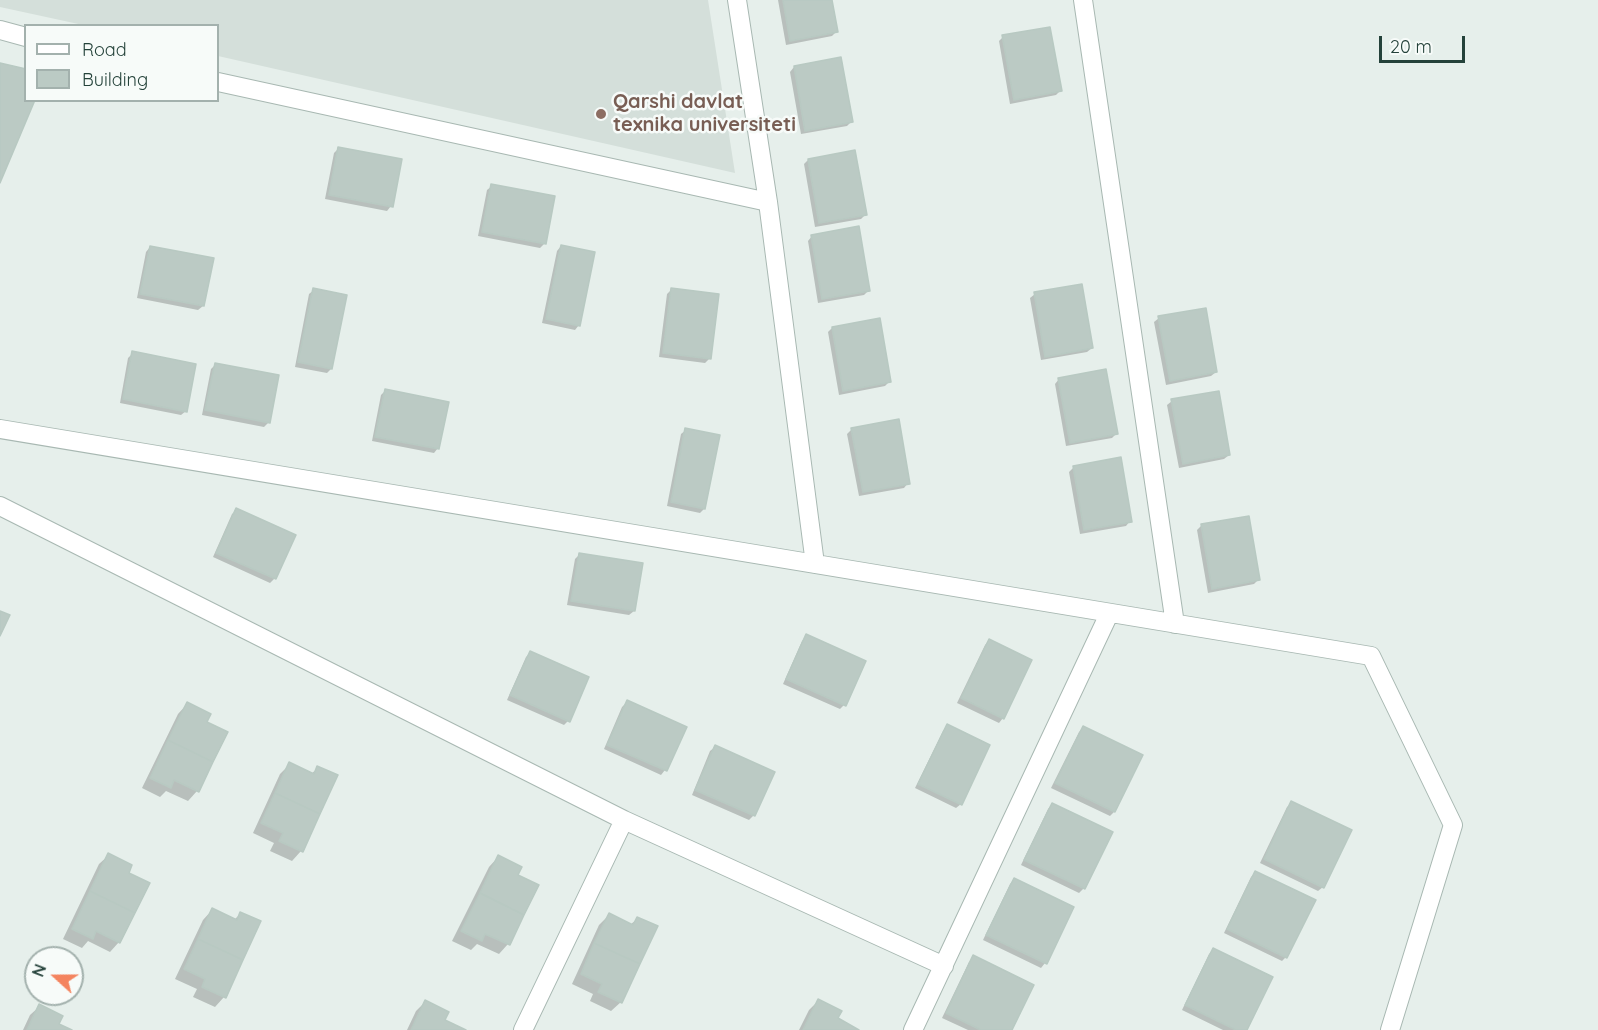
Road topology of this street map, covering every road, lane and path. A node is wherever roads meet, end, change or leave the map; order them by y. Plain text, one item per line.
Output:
1 (737, 0) edge
2 (1083, 0) edge
3 (0, 30) edge
4 (24, 36) edge
5 (219, 82) edge
6 (768, 202) junction
7 (0, 429) edge
8 (0, 506) edge
9 (815, 564) junction
10 (1109, 614) junction
11 (1175, 624) junction
12 (624, 820) junction
13 (944, 966) junction
14 (523, 1030) edge
15 (913, 1030) edge
16 (1390, 1030) edge

1 - 6 street
2 - 11 street
3 - 4 street
5 - 6 street
6 - 9 street
7 - 9 street
8 - 12 street
9 - 10 street
10 - 11 street
10 - 13 street
11 - 16 street
12 - 13 street
12 - 14 street
13 - 15 street

